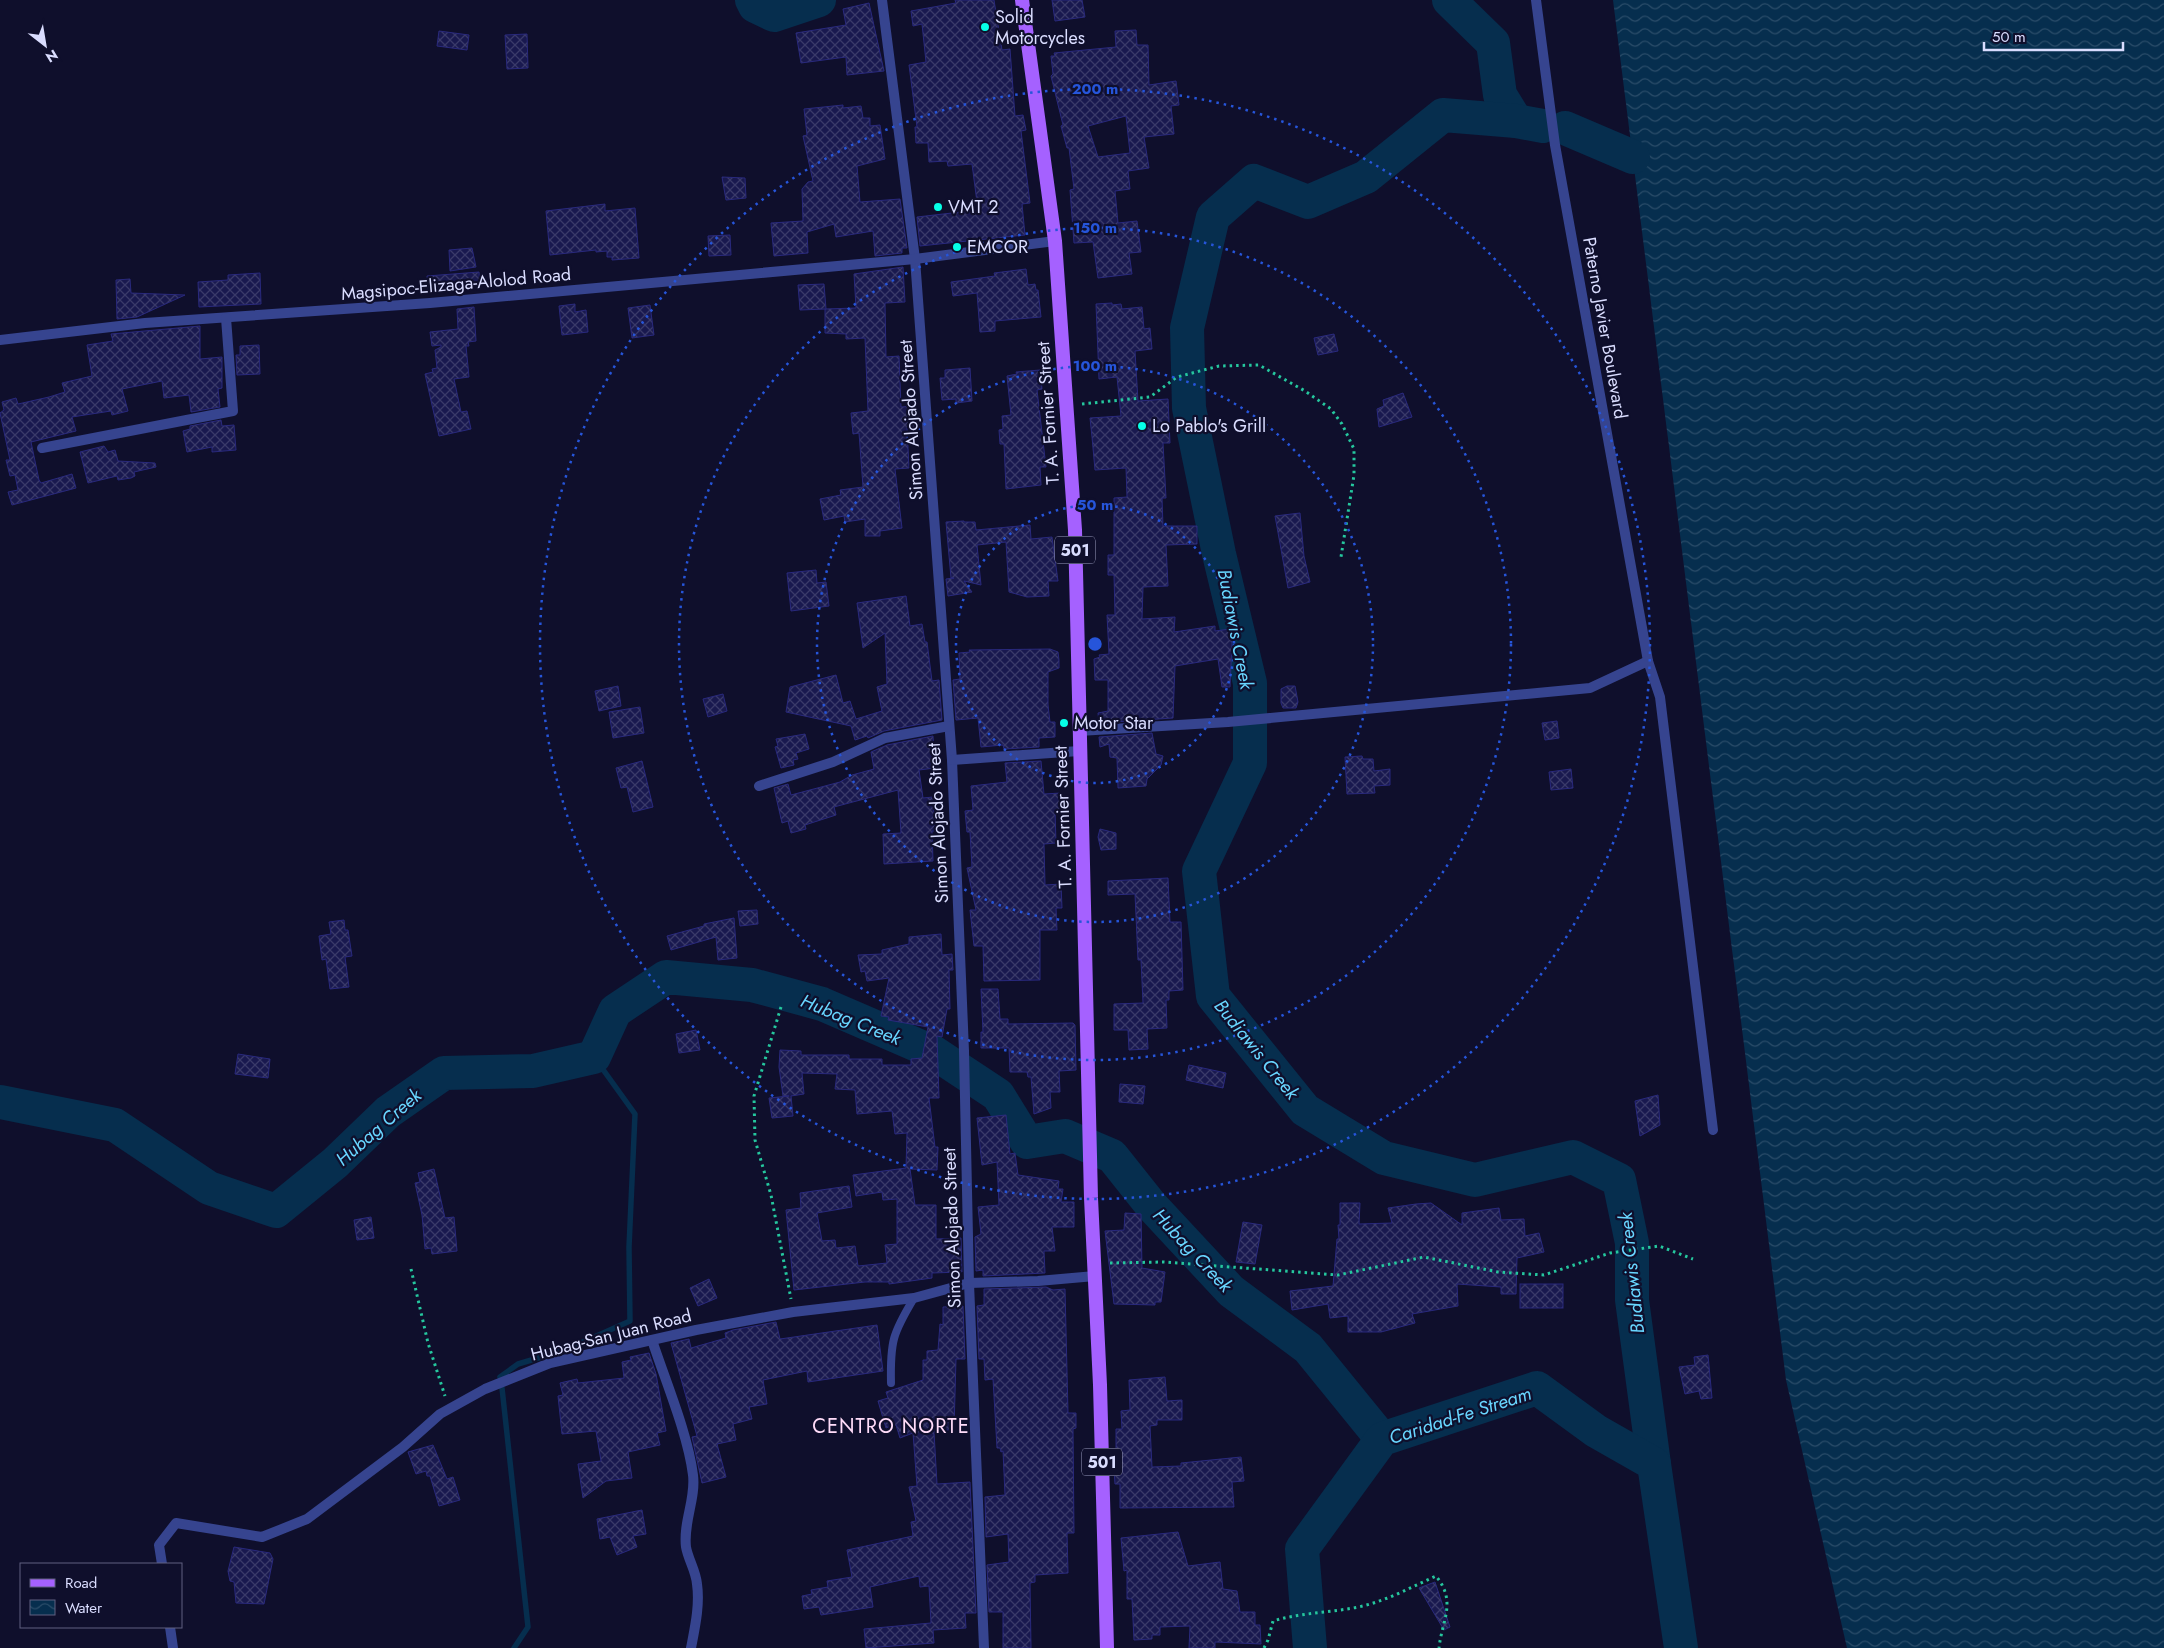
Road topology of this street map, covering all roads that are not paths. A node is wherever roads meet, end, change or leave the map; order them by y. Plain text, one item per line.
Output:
1 (882, 0) edge
2 (1022, 0) edge
3 (1536, 0) edge
4 (1054, 241) junction
5 (915, 259) junction
6 (226, 318) junction
7 (0, 340) edge
8 (42, 448) dead end
9 (1648, 661) junction
10 (949, 726) junction
11 (1079, 731) junction
12 (1079, 751) junction
13 (952, 760) junction
14 (759, 786) dead end
15 (1712, 1130) dead end
16 (1094, 1270) junction
17 (969, 1283) junction
18 (914, 1298) junction
19 (652, 1340) junction
20 (891, 1383) dead end
21 (162, 1563) edge
22 (170, 1628) edge
23 (173, 1648) edge
24 (691, 1648) edge
25 (984, 1648) edge
26 (1107, 1648) edge

1 - 5 street, Simon Alojado Street
2 - 4 main road, T. A. Fornier Street / 501
3 - 9 street, Paterno Javier Boulevard
4 - 5 street, Magsipoc-Elizaga-Alolod Road
4 - 11 main road, T. A. Fornier Street / 501
5 - 6 street, Magsipoc-Elizaga-Alolod Road
5 - 10 street, Simon Alojado Street
6 - 7 street, Magsipoc-Elizaga-Alolod Road
6 - 8 street
9 - 11 street
9 - 15 street, Paterno Javier Boulevard
10 - 13 street, Simon Alojado Street
10 - 14 street
11 - 12 main road, T. A. Fornier Street / 501
12 - 13 street
12 - 16 main road, T. A. Fornier Street / 501
13 - 17 street, Simon Alojado Street
16 - 17 street, Hubag-San Juan Road
16 - 26 main road, 501
17 - 18 street, Hubag-San Juan Road
17 - 25 street, Simon Alojado Street
18 - 19 street, Hubag-San Juan Road
18 - 20 lane
19 - 21 street, Hubag-San Juan Road
19 - 24 street
22 - 23 street

